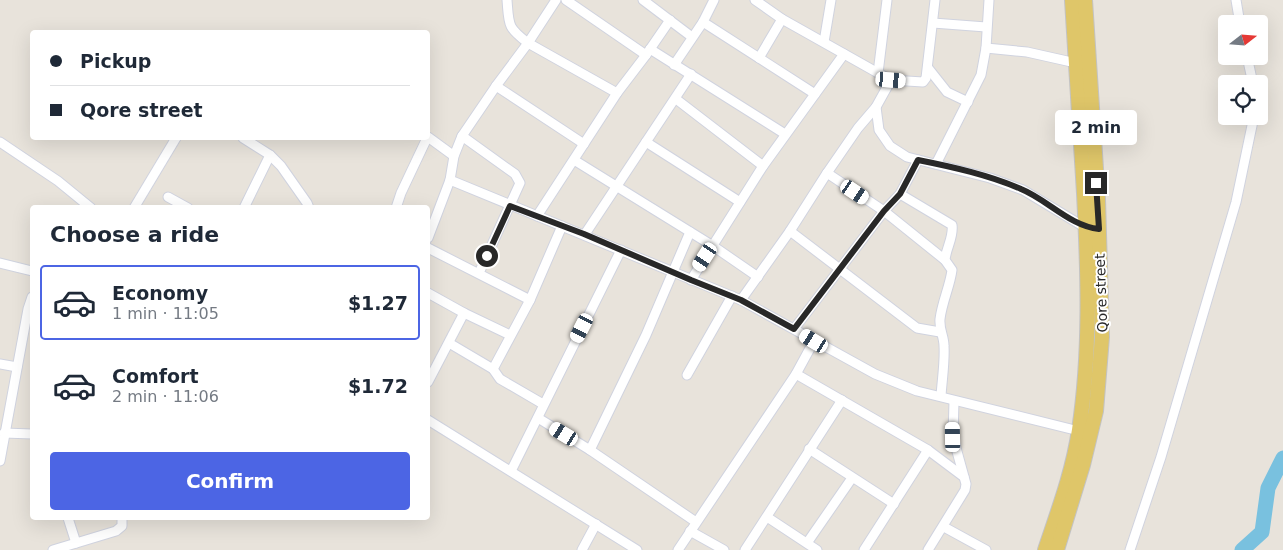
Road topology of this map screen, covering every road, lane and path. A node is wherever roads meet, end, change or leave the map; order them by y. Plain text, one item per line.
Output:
1 (507, 0) edge
2 (556, 0) edge
3 (566, 0) edge
4 (643, 0) edge
5 (714, 0) edge
6 (756, 0) edge
7 (831, 0) edge
8 (887, 0) edge
9 (935, 0) edge
10 (989, 0) edge
11 (1072, 0) edge
12 (1085, 0) edge
13 (1236, 0) edge
14 (766, 3) edge
15 (1238, 15) edge
16 (782, 18) junction
17 (670, 20) junction
18 (703, 22) junction
19 (933, 23) junction
20 (986, 27) junction
21 (692, 37) junction
22 (824, 42) junction
23 (528, 43) junction
24 (986, 48) junction
25 (648, 52) junction
26 (844, 54) junction
27 (759, 58) junction
28 (1076, 63) junction
29 (674, 64) junction
30 (928, 68) junction
31 (878, 73) junction
32 (691, 74) junction
33 (891, 80) junction
34 (496, 86) junction
35 (617, 93) junction
36 (814, 94) junction
37 (676, 99) junction
38 (968, 102) junction
39 (876, 107) junction
40 (1252, 125) edge
41 (785, 134) junction
42 (462, 136) junction
43 (430, 139) edge
44 (175, 140) edge
45 (246, 140) edge
46 (426, 140) edge
47 (0, 142) edge
48 (646, 142) junction
49 (584, 144) junction
50 (270, 155) junction
51 (454, 156) junction
52 (574, 160) junction
53 (918, 160) junction
54 (936, 164) junction
55 (763, 166) junction
56 (826, 173) junction
57 (450, 180) junction
58 (617, 186) junction
59 (900, 194) junction
60 (168, 197) dead end
61 (740, 202) junction
62 (87, 205) edge
63 (136, 205) edge
64 (183, 205) edge
65 (245, 205) edge
66 (308, 205) edge
67 (397, 205) edge
68 (510, 206) junction
69 (884, 211) junction
70 (537, 216) junction
71 (562, 226) junction
72 (1092, 228) junction
73 (790, 231) junction
74 (690, 232) junction
75 (430, 233) edge
76 (584, 234) junction
77 (713, 246) junction
78 (430, 249) edge
79 (621, 250) junction
80 (945, 260) junction
81 (0, 263) edge
82 (840, 269) junction
83 (30, 270) edge
84 (672, 271) junction
85 (479, 273) junction
86 (758, 277) junction
87 (691, 280) junction
88 (430, 294) edge
89 (732, 296) junction
90 (530, 300) junction
91 (741, 300) junction
92 (30, 309) edge
93 (464, 312) junction
94 (794, 329) junction
95 (940, 332) junction
96 (510, 335) junction
97 (814, 341) junction
98 (449, 343) junction
99 (0, 364) edge
100 (17, 367) junction
101 (493, 370) junction
102 (796, 374) junction
103 (686, 375) dead end
104 (430, 378) edge
105 (941, 396) junction
106 (842, 400) junction
107 (954, 401) junction
108 (543, 404) junction
109 (538, 418) junction
110 (430, 421) edge
111 (4, 434) junction
112 (30, 434) edge
113 (1084, 434) junction
114 (590, 450) junction
115 (809, 450) junction
116 (928, 450) junction
117 (0, 461) edge
118 (511, 471) junction
119 (964, 477) junction
120 (852, 478) junction
121 (894, 504) junction
122 (767, 517) junction
123 (69, 520) edge
124 (122, 520) edge
125 (696, 522) junction
126 (596, 524) junction
127 (944, 527) junction
128 (690, 530) junction
129 (76, 543) junction
130 (807, 543) junction
131 (53, 550) edge
132 (582, 550) edge
133 (637, 550) edge
134 (678, 550) edge
135 (724, 550) edge
136 (745, 550) edge
137 (817, 550) edge
138 (864, 550) edge
139 (928, 550) edge
140 (986, 550) edge
141 (1045, 550) edge
142 (1058, 550) edge
143 (1130, 550) edge

1 - 23 street
2 - 23 street
3 - 25 street
4 - 17 street
5 - 18 street
6 - 14 street
7 - 22 street
8 - 31 street
9 - 19 street
10 - 20 street
11 - 28 main road, Qore street
12 - 72 main road, Qore street
13 - 15 street
14 - 16 street
16 - 22 street
16 - 27 street
17 - 21 street
17 - 25 street
18 - 21 street
18 - 27 street
19 - 20 street
19 - 30 street
20 - 24 street
21 - 29 street
22 - 26 street
23 - 34 street
23 - 35 street
24 - 28 street
24 - 38 street
25 - 29 street
25 - 35 street
26 - 31 street
26 - 36 street
27 - 36 street
28 - 72 main road, Qore street
29 - 32 street
30 - 33 street
30 - 38 street
31 - 33 street
32 - 37 street
32 - 41 street
33 - 39 street
34 - 42 street
34 - 49 street
35 - 49 street
36 - 41 street
37 - 48 street
37 - 55 street
38 - 54 street
39 - 53 street
39 - 56 street
40 - 143 street
41 - 55 street
42 - 51 street
42 - 68 street
43 - 51 street
44 - 63 street
45 - 50 street
46 - 67 street
47 - 62 street
48 - 58 street
48 - 61 street
49 - 52 street
50 - 65 street
50 - 66 street
51 - 57 street
52 - 58 street
52 - 70 street
53 - 54 street
53 - 59 street
54 - 72 street
55 - 61 street
56 - 69 street
56 - 73 street
57 - 68 street
57 - 75 street
58 - 74 street
58 - 76 street
59 - 69 street
59 - 80 street
60 - 64 street
61 - 77 street
68 - 70 street
68 - 85 street
69 - 80 street
69 - 82 street
70 - 71 street
71 - 76 street
71 - 90 street
72 - 113 main road, Qore street
73 - 82 street
73 - 86 street
74 - 77 street
74 - 84 street
76 - 79 street
77 - 86 street
77 - 87 street
78 - 85 street
79 - 84 street
79 - 108 street
80 - 95 street
81 - 83 street
82 - 94 street
82 - 95 street
84 - 87 street
84 - 114 street
85 - 90 street
86 - 91 street
87 - 89 street
88 - 93 street
89 - 91 street
89 - 103 street
90 - 96 street
91 - 94 street
92 - 100 street
93 - 96 street
93 - 98 street
94 - 97 street
95 - 105 street
96 - 101 street
97 - 102 street
97 - 105 street
98 - 101 street
98 - 104 street
99 - 100 street
100 - 111 street
101 - 108 street
102 - 106 street
102 - 125 street
105 - 107 street
106 - 115 street
106 - 116 street
107 - 113 street
107 - 119 street
108 - 109 street
109 - 114 street
109 - 118 street
110 - 118 street
111 - 112 street
111 - 117 street
113 - 141 main road, Qore street
113 - 142 main road, Qore street
114 - 125 street
115 - 120 street
115 - 122 street
116 - 119 street
116 - 121 street
118 - 126 street
119 - 127 street
120 - 121 street
120 - 130 street
121 - 138 street
122 - 130 street
122 - 136 street
123 - 129 street
124 - 129 street
125 - 128 street
126 - 132 street
126 - 133 street
127 - 139 street
127 - 140 street
128 - 134 street
128 - 135 street
129 - 131 street
130 - 137 street

